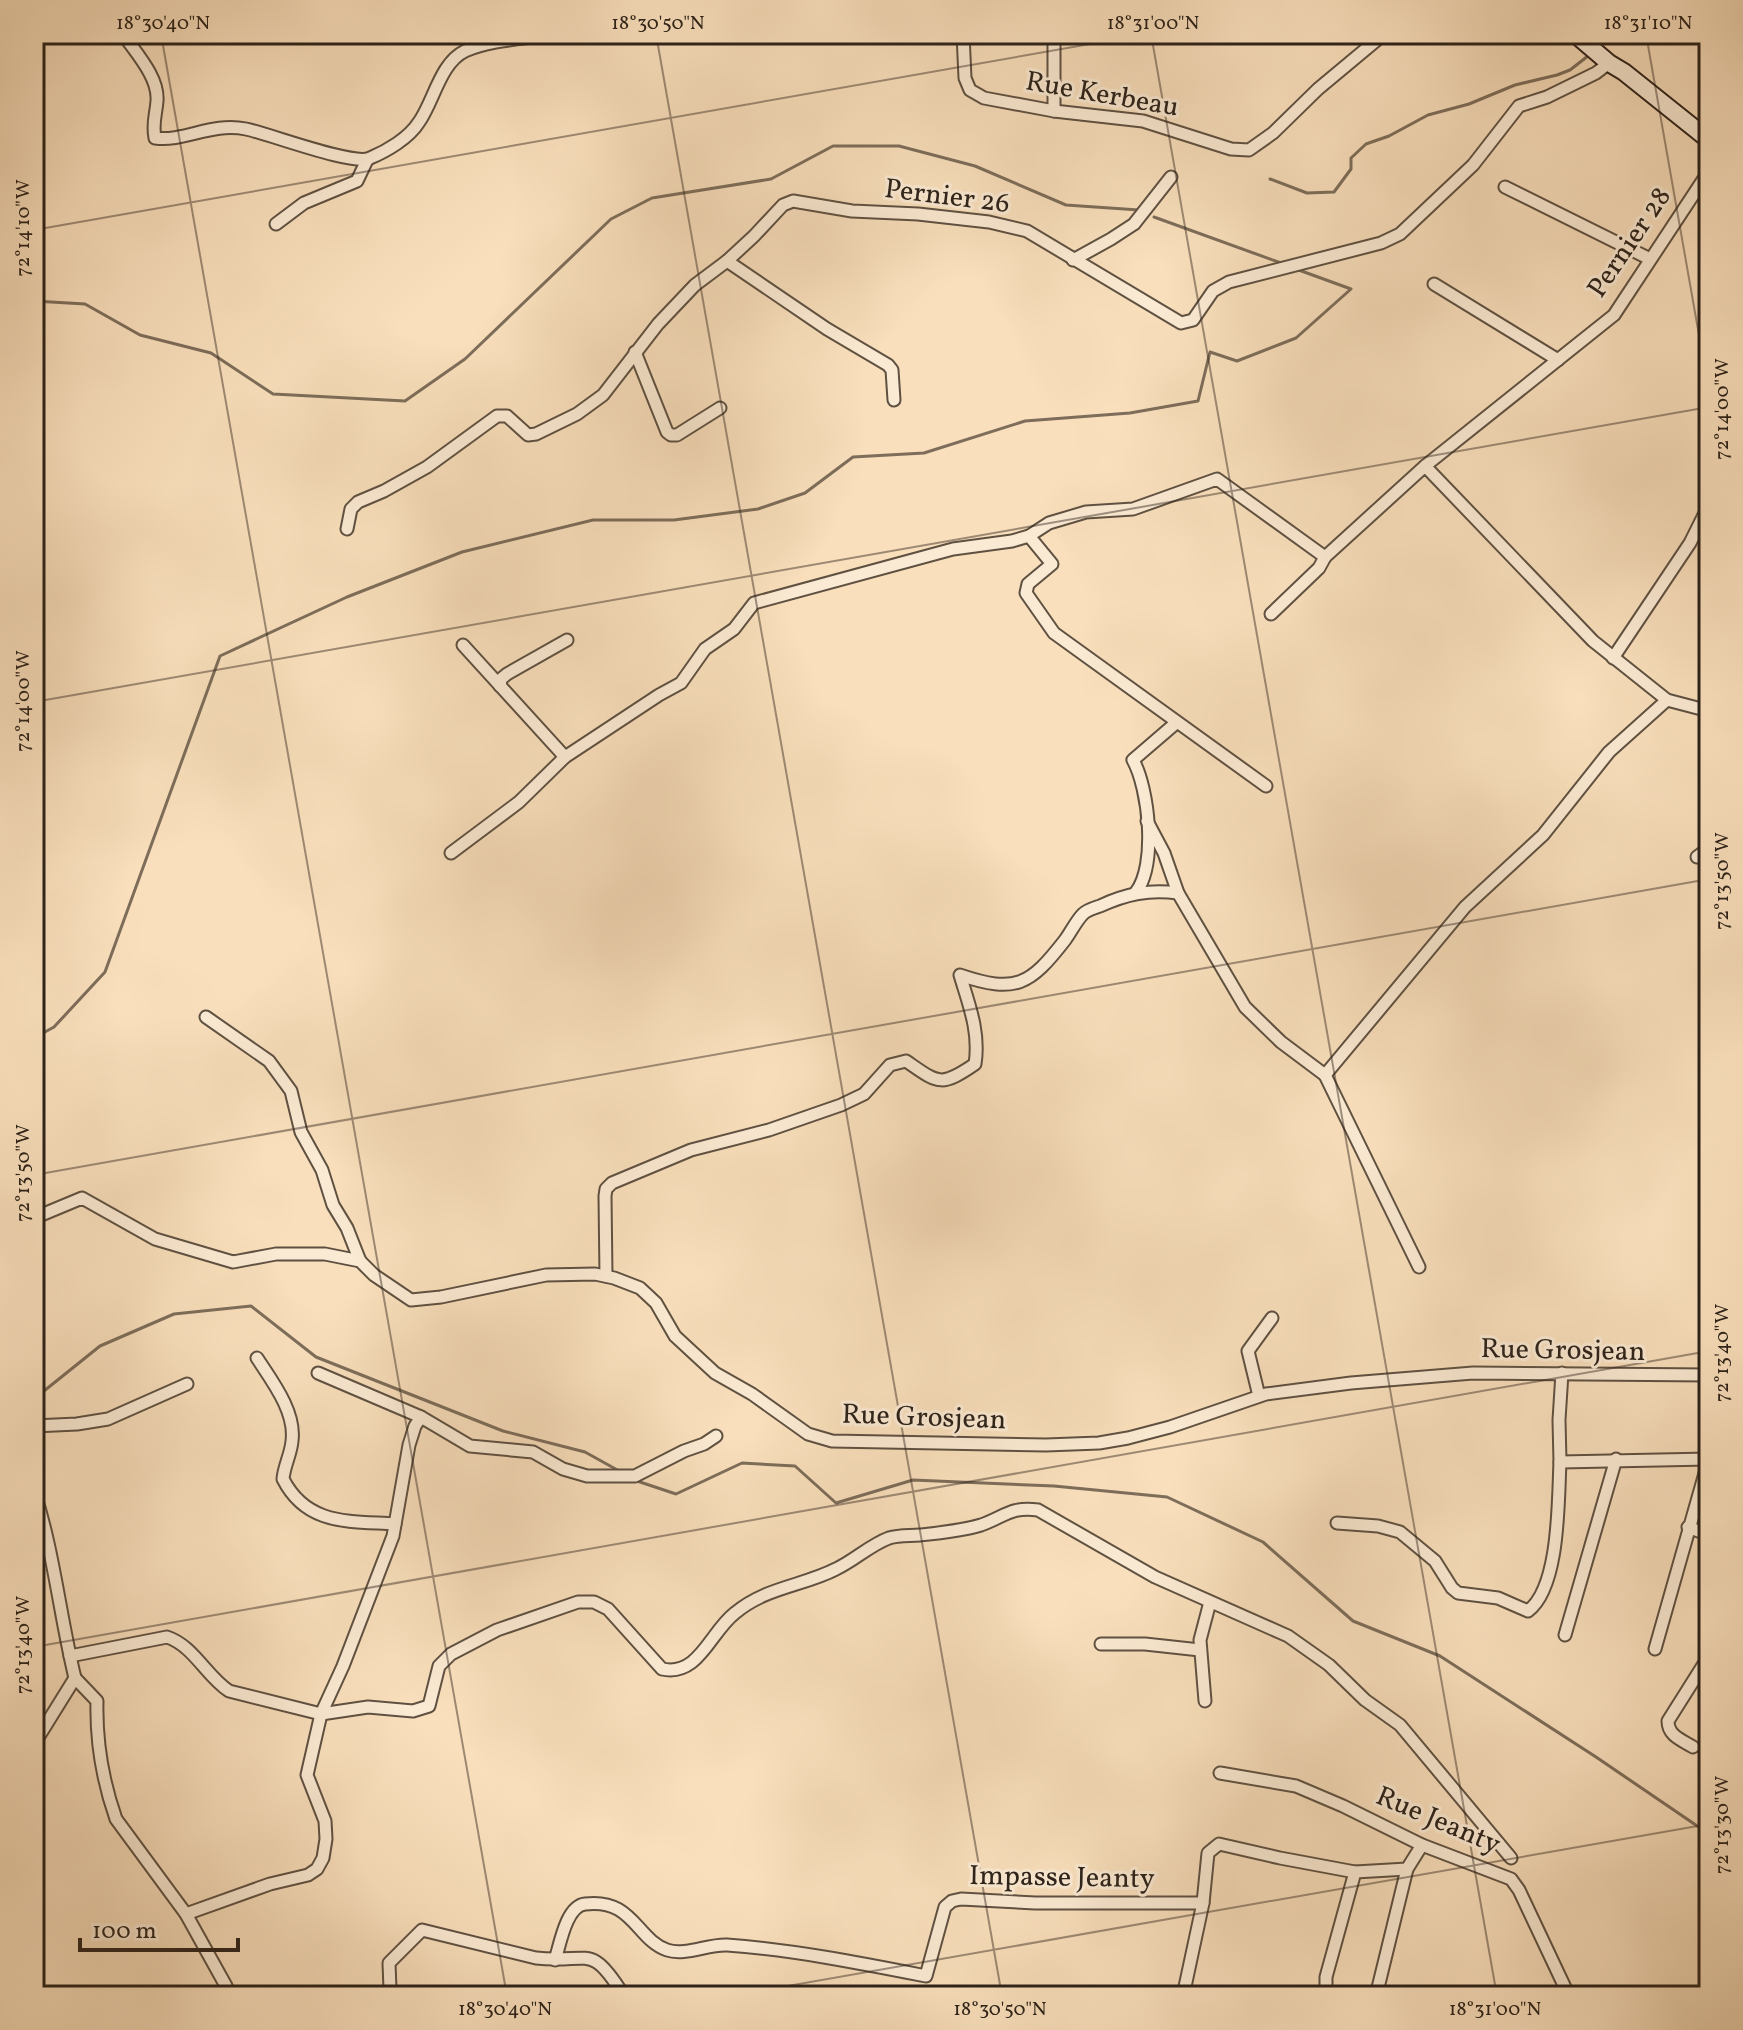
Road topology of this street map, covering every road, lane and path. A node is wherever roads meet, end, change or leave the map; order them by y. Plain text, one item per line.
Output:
1 (123, 34) edge
2 (556, 34) edge
3 (963, 34) edge
4 (1054, 34) edge
5 (1384, 34) edge
6 (1575, 34) edge
7 (1609, 63) junction
8 (1054, 111) junction
9 (1709, 140) edge
10 (367, 160) junction
11 (1709, 171) edge
12 (1171, 177) dead end
13 (1505, 187) dead end
14 (276, 224) dead end
15 (1650, 259) junction
16 (1073, 260) junction
17 (727, 261) junction
18 (1434, 284) dead end
19 (635, 352) junction
20 (1558, 360) junction
21 (894, 400) dead end
22 (720, 408) dead end
23 (1425, 466) junction
24 (1709, 505) edge
25 (347, 529) dead end
26 (1029, 536) junction
27 (1325, 557) junction
28 (1271, 614) dead end
29 (567, 640) dead end
30 (463, 645) dead end
31 (1613, 658) junction
32 (500, 686) junction
33 (1667, 700) junction
34 (1709, 711) edge
35 (1176, 723) junction
36 (565, 757) junction
37 (1266, 786) dead end
38 (1147, 821) junction
39 (1709, 848) edge
40 (451, 853) dead end
41 (1697, 857) dead end
42 (1136, 892) junction
43 (1178, 893) junction
44 (206, 1017) dead end
45 (1325, 1075) junction
46 (34, 1218) edge
47 (360, 1261) junction
48 (1419, 1267) dead end
49 (606, 1276) junction
50 (1272, 1318) dead end
51 (257, 1358) dead end
52 (318, 1373) dead end
53 (1562, 1373) junction
54 (1709, 1375) edge
55 (187, 1384) dead end
56 (1259, 1396) junction
57 (421, 1417) junction
58 (34, 1426) edge
59 (716, 1436) dead end
60 (1616, 1459) junction
61 (1560, 1462) junction
62 (34, 1491) edge
63 (1337, 1523) dead end
64 (395, 1524) junction
65 (1688, 1527) junction
66 (1709, 1535) edge
67 (1210, 1602) junction
68 (1565, 1635) dead end
69 (1101, 1644) dead end
70 (1655, 1649) dead end
71 (1200, 1650) junction
72 (70, 1656) junction
73 (1709, 1656) edge
74 (75, 1678) junction
75 (1205, 1701) dead end
76 (321, 1714) junction
77 (34, 1744) edge
78 (1693, 1747) dead end
79 (1220, 1773) dead end
80 (1422, 1845) junction
81 (1511, 1858) dead end
82 (1407, 1869) junction
83 (1355, 1872) junction
84 (1203, 1903) junction
85 (186, 1914) junction
86 (555, 1960) junction
87 (228, 1996) edge
88 (387, 1996) edge
89 (624, 1996) edge
90 (1183, 1996) edge
91 (1326, 1996) edge
92 (1376, 1996) edge
93 (1569, 1996) edge

1 - 10 street
2 - 10 street
3 - 8 street, Rue Kerbeau
4 - 8 street
5 - 8 street, Rue Kerbeau
6 - 7 street
7 - 9 street
7 - 16 street, Pernier 26
10 - 14 street
11 - 15 street, Pernier 28
12 - 16 street
13 - 15 street
15 - 20 street, Pernier 28
16 - 17 street, Pernier 26
17 - 19 street, Pernier 26
17 - 21 street
18 - 20 street
19 - 22 street
19 - 25 street, Pernier 26
20 - 23 street, Pernier 28
23 - 27 street, Pernier 28
23 - 31 street
24 - 31 street
26 - 27 street
26 - 35 street
26 - 36 street
27 - 28 street, Pernier 28
29 - 32 street
30 - 32 street
31 - 33 street
32 - 36 street
33 - 34 street
33 - 45 street
35 - 37 street
35 - 38 street
36 - 40 street
38 - 42 street
38 - 43 street
39 - 41 street
42 - 43 street
42 - 49 street
43 - 45 street
44 - 47 street
45 - 48 street
46 - 47 street, Rue Grosjean
47 - 49 street, Rue Grosjean
49 - 56 street, Rue Grosjean
50 - 56 street
51 - 64 street
52 - 57 street
53 - 54 street, Rue Grosjean
53 - 56 street, Rue Grosjean
53 - 61 street
55 - 58 street
57 - 59 street
57 - 64 street
60 - 61 street
60 - 65 street
60 - 68 street
61 - 63 street
62 - 72 street
64 - 76 street
65 - 66 street
65 - 70 street
67 - 71 street
67 - 76 street
67 - 81 street
69 - 71 street
71 - 75 street
72 - 74 street
72 - 76 street
73 - 78 street
74 - 77 street
74 - 85 street
76 - 85 street
79 - 80 street, Rue Jeanty
80 - 82 street
80 - 93 street, Rue Jeanty
82 - 83 street
82 - 92 street
83 - 84 street
83 - 91 street
84 - 86 street, Impasse Jeanty
84 - 90 street
85 - 87 street
86 - 88 street
86 - 89 street

